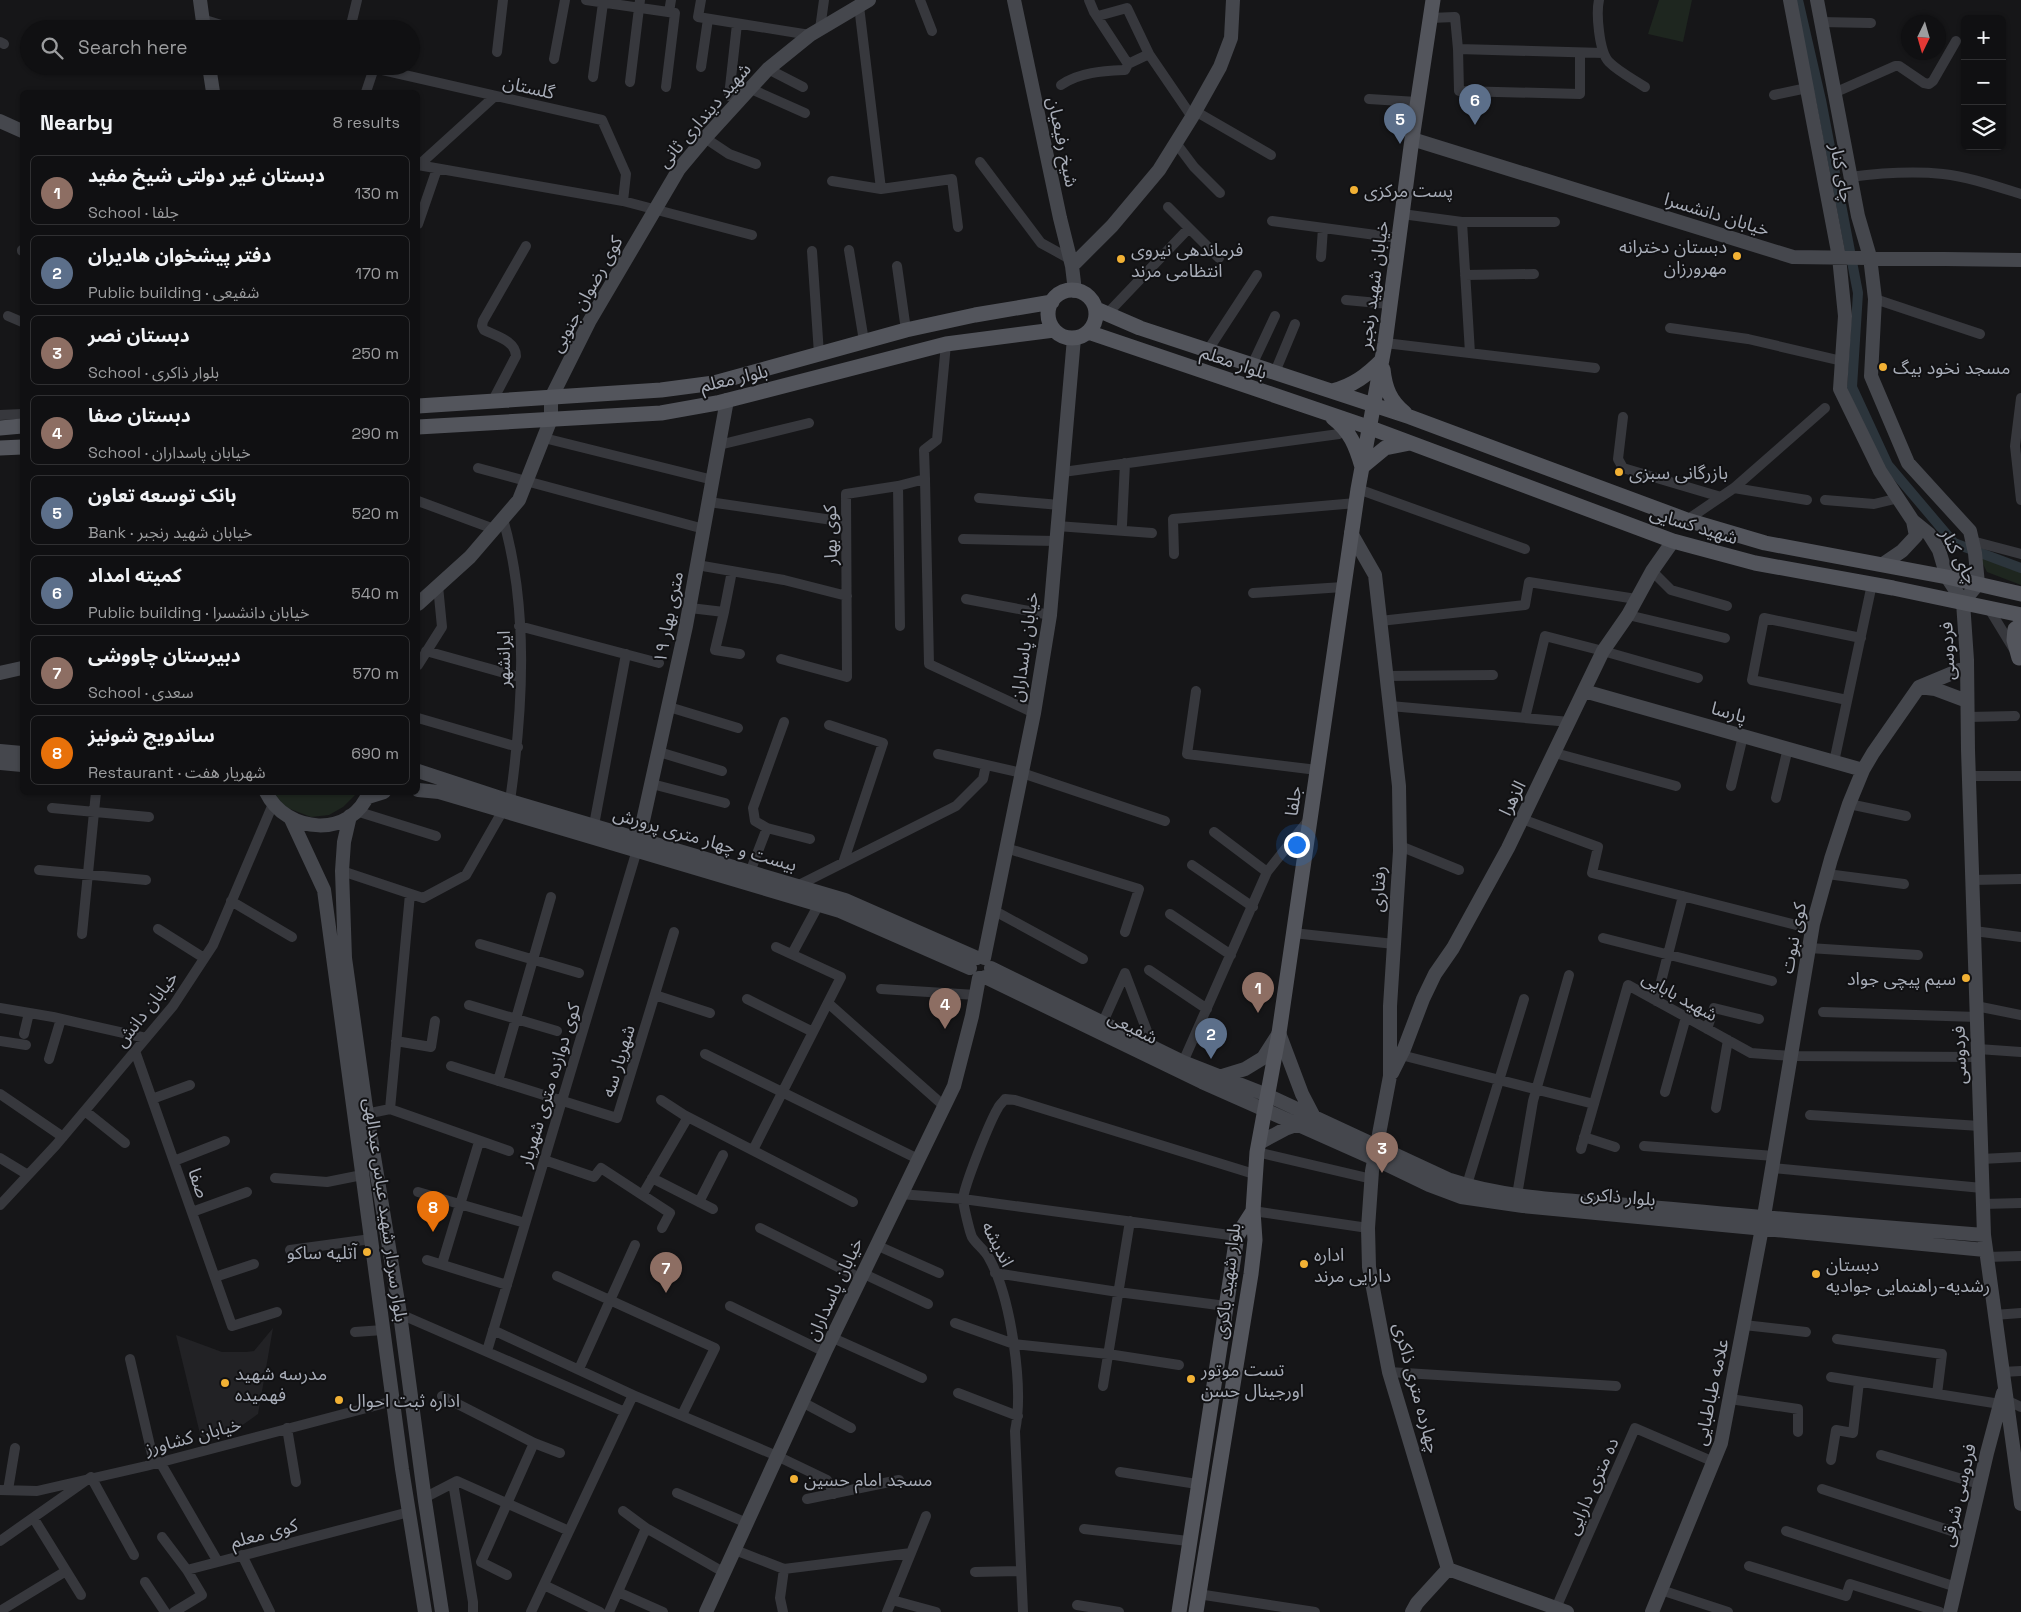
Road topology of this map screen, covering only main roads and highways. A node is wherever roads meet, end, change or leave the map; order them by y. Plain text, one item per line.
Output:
1 (1433, 0) edge
2 (1052, 302) junction
3 (1101, 311) junction
4 (1054, 330) junction
5 (1088, 332) junction
6 (1382, 360) junction
7 (1332, 391) junction
8 (1373, 405) junction
9 (420, 406) edge
10 (1327, 413) junction
11 (1410, 417) junction
12 (20, 426) edge
13 (420, 427) edge
14 (1368, 427) junction
15 (0, 428) edge
16 (1412, 443) junction
17 (1485, 444) junction
18 (20, 447) edge
19 (0, 448) edge
20 (1473, 466) junction
21 (1362, 467) junction
22 (2021, 594) edge
23 (2021, 614) edge
24 (2021, 625) edge
25 (2020, 660) edge
26 (1253, 1212) junction
27 (1179, 1612) edge
28 (1196, 1612) edge

1 - 6 main road, خیابان شهید رنجبر
2 - 3 main road
2 - 4 main road
2 - 9 main road, بلوار معلم
3 - 5 main road
3 - 7 main road, بلوار معلم
4 - 5 main road
4 - 13 main road, بلوار معلم
5 - 10 main road, بلوار معلم
6 - 7 main road
6 - 8 main road, خیابان شهید رنجبر
6 - 11 main road
7 - 8 main road, بلوار معلم
8 - 11 main road, شهید کسایی
8 - 14 main road, خیابان شهید رنجبر
10 - 14 main road, بلوار معلم
10 - 21 main road
11 - 17 main road, شهید کسایی
12 - 15 main road
14 - 16 main road, شهید کسایی
14 - 21 main road, جلفا
16 - 20 main road, شهید کسایی
16 - 21 main road
17 - 20 main road
17 - 22 main road, شهید کسایی
18 - 19 main road
20 - 23 main road, شهید کسایی
21 - 26 main road, جلفا
24 - 25 main road
26 - 27 main road, بلوار شهید باکری
26 - 28 main road, بلوار شهید باکری

